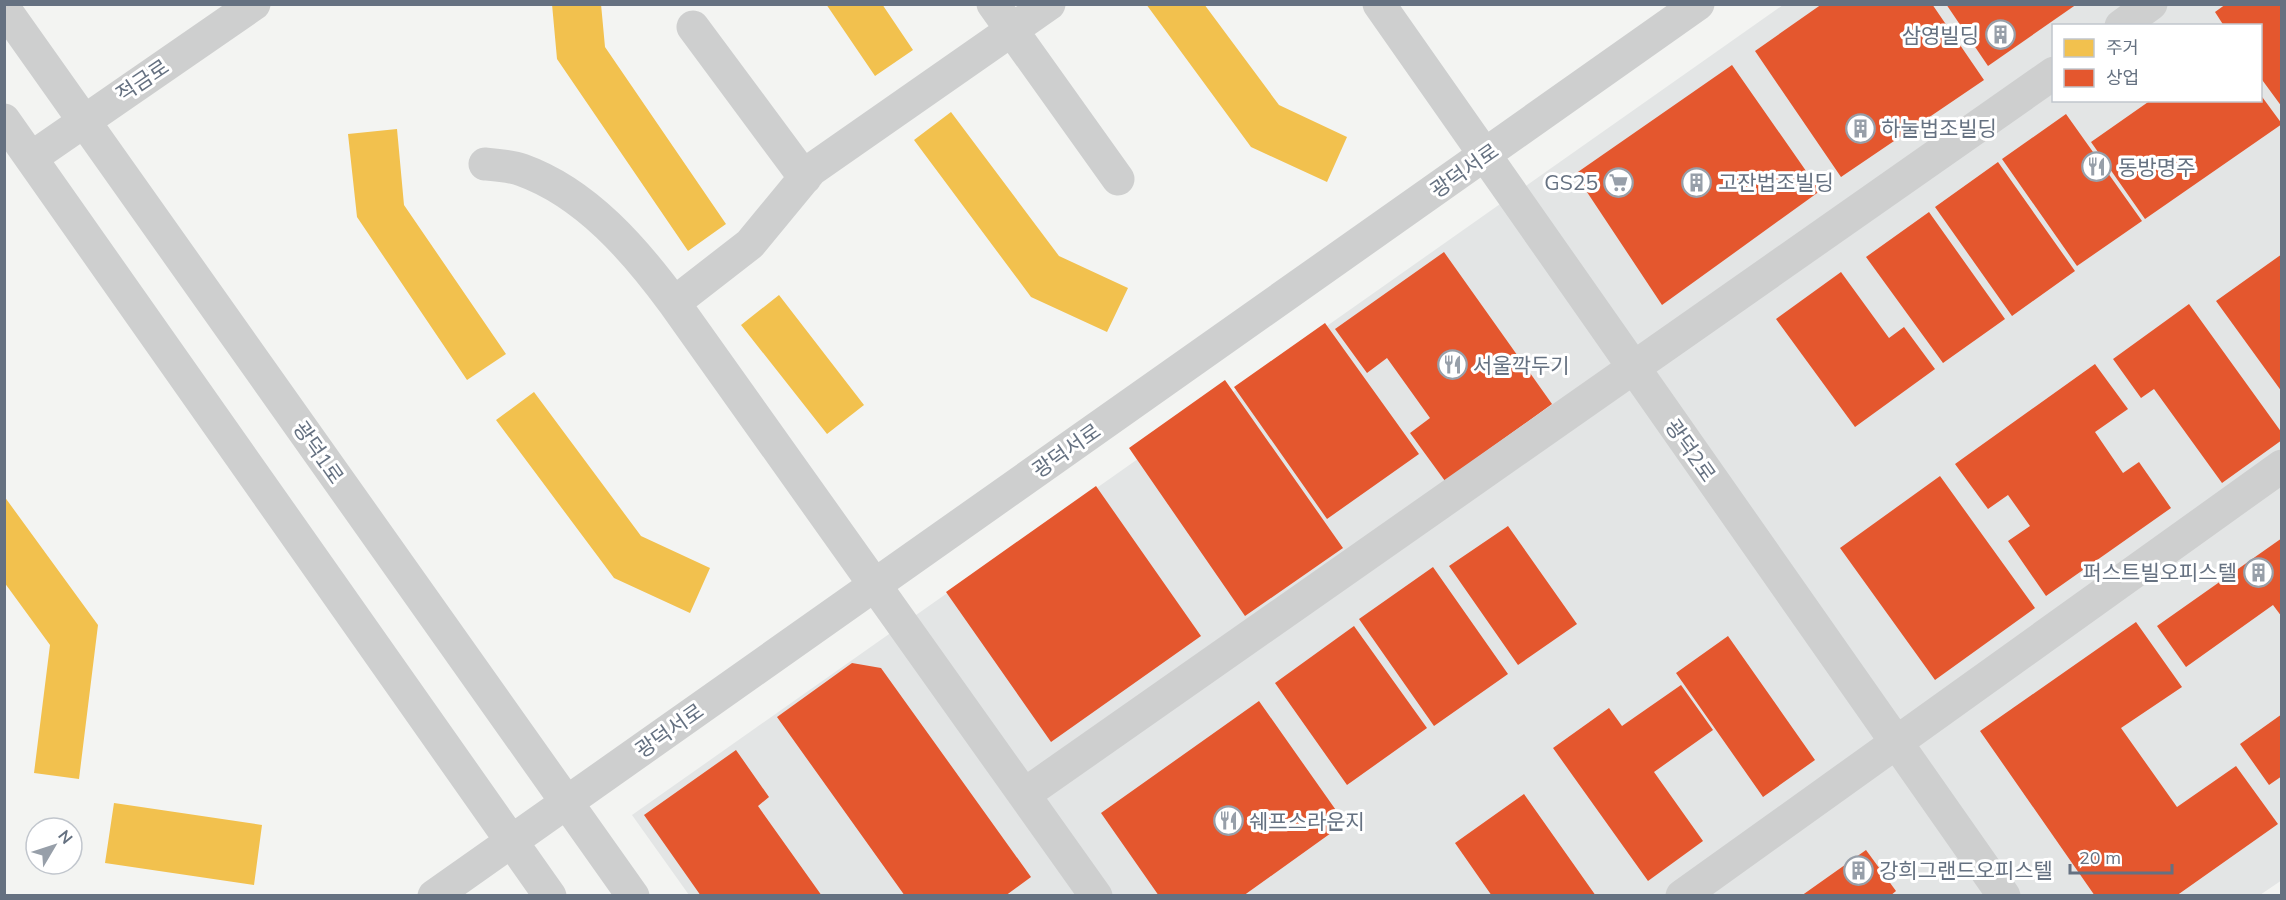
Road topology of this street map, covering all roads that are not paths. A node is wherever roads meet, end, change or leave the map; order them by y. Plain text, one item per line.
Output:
1 (254, 4) edge
2 (1049, 4) edge
3 (1379, 4) edge
4 (1698, 4) edge
5 (2151, 4) edge
6 (4, 8) edge
7 (1002, 17) edge
8 (2124, 24) edge
9 (693, 27) dead end
10 (2052, 74) edge
11 (4, 120) edge
12 (83, 120) junction
13 (1484, 155) junction
14 (31, 158) junction
15 (485, 164) dead end
16 (805, 178) junction
17 (1118, 179) dead end
18 (674, 303) junction
19 (1633, 367) junction
20 (2282, 466) edge
21 (874, 585) junction
22 (1896, 742) junction
23 (1025, 794) junction
24 (567, 802) junction
25 (512, 841) junction
26 (435, 896) edge
27 (550, 896) edge
28 (633, 896) edge
29 (1096, 896) edge
30 (1682, 896) edge
31 (2004, 896) edge

1 - 12 street, 적금로
2 - 7 street
3 - 13 street, 광덕2로
4 - 13 street, 광덕서로
5 - 8 street
6 - 12 street, 광덕1로
7 - 16 street
7 - 17 street
9 - 16 street
10 - 19 street
11 - 14 street
12 - 14 street, 적금로
12 - 24 street, 광덕1로
13 - 19 street, 광덕2로
13 - 21 street, 광덕서로
14 - 25 street
15 - 18 street
16 - 18 street
18 - 21 street
19 - 22 street, 광덕2로
19 - 23 street
20 - 22 street
21 - 23 street
21 - 24 street, 광덕서로
22 - 30 street
22 - 31 street, 광덕2로
23 - 29 street
24 - 25 street, 광덕서로
24 - 28 street, 광덕1로
25 - 26 street, 광덕서로
25 - 27 street

